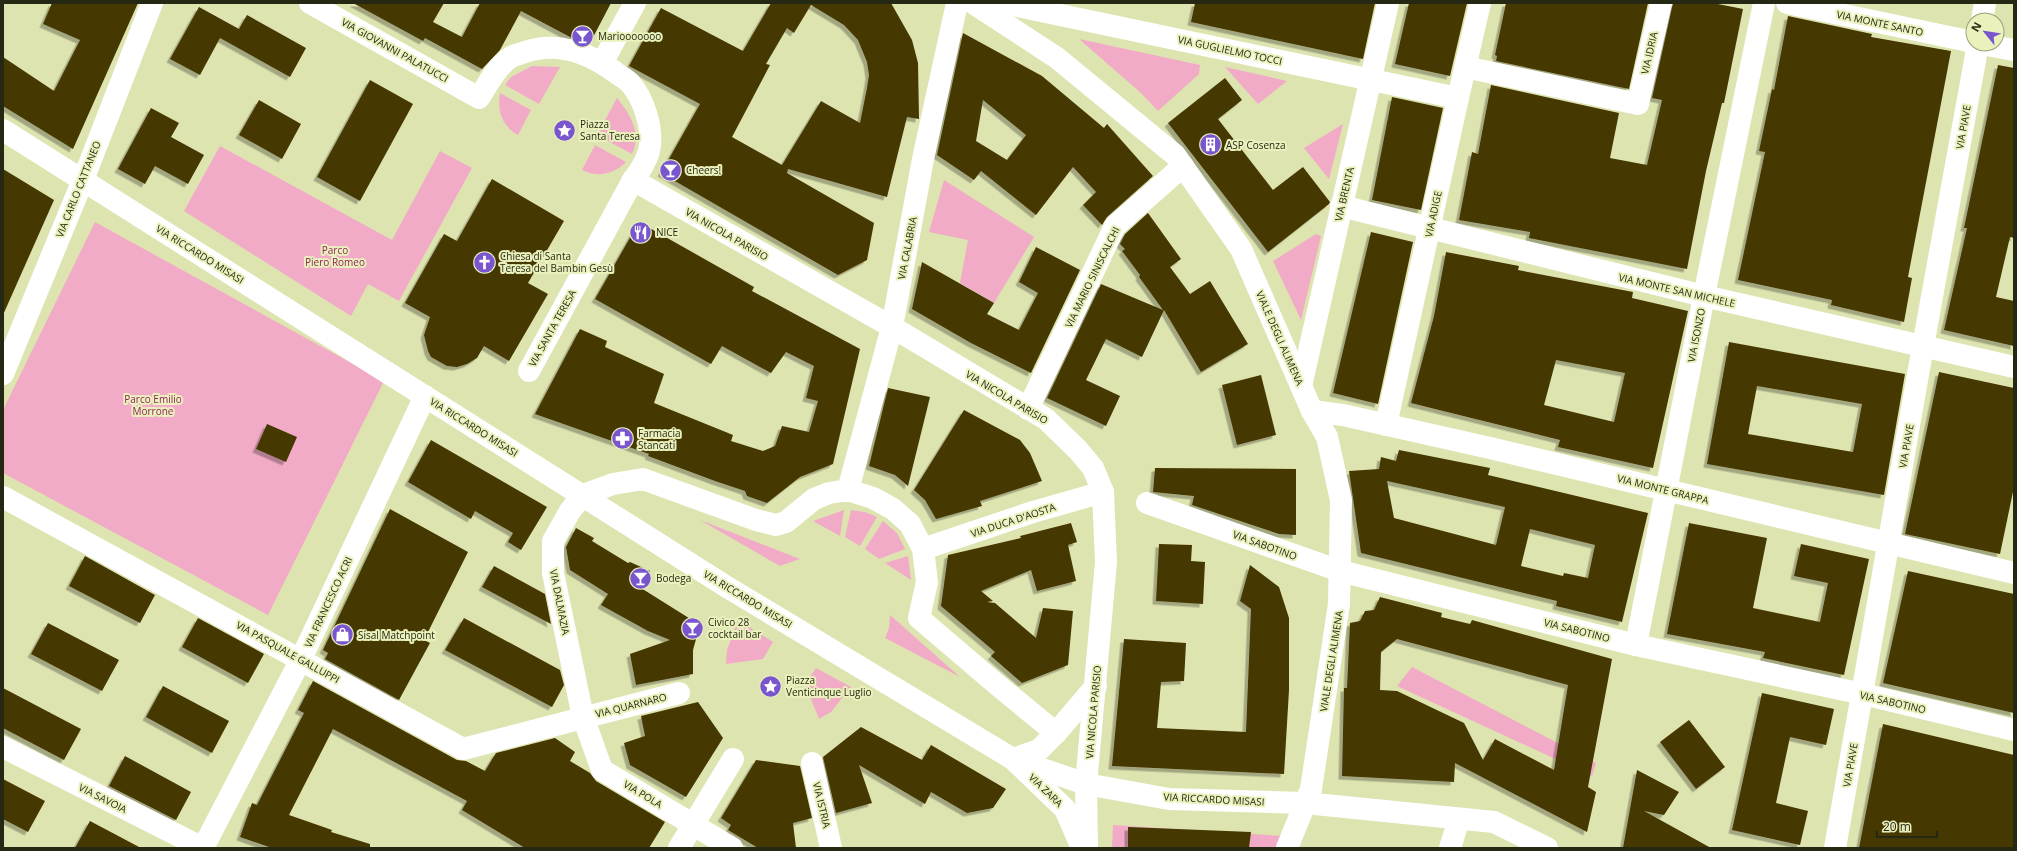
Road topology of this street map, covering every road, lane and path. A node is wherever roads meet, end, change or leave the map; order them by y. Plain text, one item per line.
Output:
1 (152, 3) edge
2 (310, 3) edge
3 (635, 3) edge
4 (956, 3) edge
5 (973, 3) edge
6 (1003, 3) edge
7 (1388, 3) edge
8 (1480, 3) edge
9 (1661, 3) edge
10 (1764, 3) edge
11 (1787, 3) edge
12 (1870, 12) edge
13 (1965, 40) edge
14 (1978, 52) edge
15 (602, 63) junction
16 (1465, 66) junction
17 (1370, 79) junction
18 (1458, 98) junction
19 (3, 130) edge
20 (1183, 166) junction
21 (83, 180) junction
22 (633, 180) junction
23 (1341, 206) junction
24 (1430, 228) junction
25 (1704, 296) junction
26 (892, 327) junction
27 (1923, 346) junction
28 (2014, 367) edge
29 (529, 371) dead end
30 (3, 374) edge
31 (1300, 386) junction
32 (426, 396) junction
33 (1028, 409) junction
34 (1312, 410) junction
35 (1386, 425) junction
36 (848, 490) junction
37 (1666, 490) junction
38 (1103, 492) junction
39 (583, 495) junction
40 (3, 497) edge
41 (1147, 503) dead end
42 (1889, 544) junction
43 (923, 549) junction
44 (1340, 571) junction
45 (2014, 573) edge
46 (1636, 645) junction
47 (301, 659) junction
48 (1096, 686) junction
49 (679, 693) dead end
50 (1863, 694) junction
51 (583, 717) junction
52 (2014, 730) edge
53 (1056, 733) junction
54 (3, 747) edge
55 (733, 759) dead end
56 (1013, 759) junction
57 (812, 763) dead end
58 (1086, 784) junction
59 (1308, 796) junction
60 (1459, 819) junction
61 (694, 824) junction
62 (203, 848) edge
63 (679, 848) edge
64 (732, 848) edge
65 (832, 848) edge
66 (1082, 848) edge
67 (1087, 848) edge
68 (1287, 848) edge
69 (1450, 848) edge
70 (1547, 848) edge
71 (1835, 848) edge

1 - 21 street, VIA CARLO CATTANEO
2 - 15 street, VIA GIOVANNI PALATUCCI
3 - 15 street
4 - 26 street, VIA CALABRIA
5 - 20 street, VIALE DEGLI ALIMENA
6 - 17 street, VIA GUGLIELMO TOCCI
7 - 17 street, VIA BRENTA
8 - 16 street, VIA ADIGE
9 - 16 street, VIA IDRIA
10 - 25 street, VIA ISONZO
11 - 12 street, VIA MONTE SANTO
12 - 13 street, VIA MONTE SANTO
14 - 27 street, VIA PIAVE
15 - 22 street
16 - 18 street, VIA ADIGE
17 - 18 street, VIA GUGLIELMO TOCCI
17 - 23 street, VIA BRENTA
18 - 24 street, VIA ADIGE
19 - 21 street, VIA RICCARDO MISASI
20 - 31 street, VIALE DEGLI ALIMENA
20 - 33 street, VIA MARIO SINISCALCHI
21 - 30 street, VIA CARLO CATTANEO
21 - 32 street, VIA RICCARDO MISASI
22 - 26 street, VIA NICOLA PARISIO
22 - 29 street, VIA SANTA TERESA
23 - 24 street, VIA MONTE SAN MICHELE
23 - 31 street, VIA BRENTA
24 - 25 street, VIA MONTE SAN MICHELE
24 - 35 street, VIA ADIGE
25 - 27 street, VIA MONTE SAN MICHELE
25 - 37 street, VIA ISONZO
26 - 33 street, VIA NICOLA PARISIO
26 - 36 street, VIA CALABRIA
27 - 28 street, VIA MONTE SAN MICHELE
27 - 42 street, VIA PIAVE
31 - 34 street, VIALE DEGLI ALIMENA
32 - 39 street, VIA RICCARDO MISASI
32 - 47 street, VIA FRANCESCO ACRI
33 - 38 street, VIA NICOLA PARISIO
34 - 35 street, VIA MONTE GRAPPA
34 - 44 street, VIALE DEGLI ALIMENA
35 - 37 street, VIA MONTE GRAPPA
36 - 39 street
36 - 43 street
37 - 42 street, VIA MONTE GRAPPA
37 - 46 street, VIA ISONZO
38 - 43 street, VIA DUCA D'AOSTA
38 - 48 street, VIA NICOLA PARISIO
39 - 51 street, VIA DALMAZIA
39 - 56 street, VIA RICCARDO MISASI
40 - 47 street, VIA PASQUALE GALLUPPI
41 - 44 street, VIA SABOTINO
42 - 45 street, VIA MONTE GRAPPA
42 - 50 street, VIA PIAVE
43 - 53 street
44 - 46 street, VIA SABOTINO
44 - 59 street, VIALE DEGLI ALIMENA
46 - 50 street, VIA SABOTINO
47 - 51 street, VIA PASQUALE GALLUPPI
47 - 62 street, VIA FRANCESCO ACRI
48 - 53 street
48 - 58 street, VIA NICOLA PARISIO
49 - 51 street, VIA QUARNARO
50 - 52 street, VIA SABOTINO
50 - 71 street, VIA PIAVE
51 - 61 street, VIA POLA
53 - 56 street
54 - 62 street, VIA SAVOIA
55 - 61 street
56 - 58 street, VIA RICCARDO MISASI
56 - 66 street, VIA ZARA
57 - 65 street, VIA ISTRIA
58 - 59 street, VIA RICCARDO MISASI
58 - 67 street, VIA NICOLA PARISIO
59 - 60 street, VIA RICCARDO MISASI
59 - 68 street, VIALE DEGLI ALIMENA
60 - 69 street
60 - 70 street, VIA RICCARDO MISASI
61 - 63 street
61 - 64 street, VIA POLA

